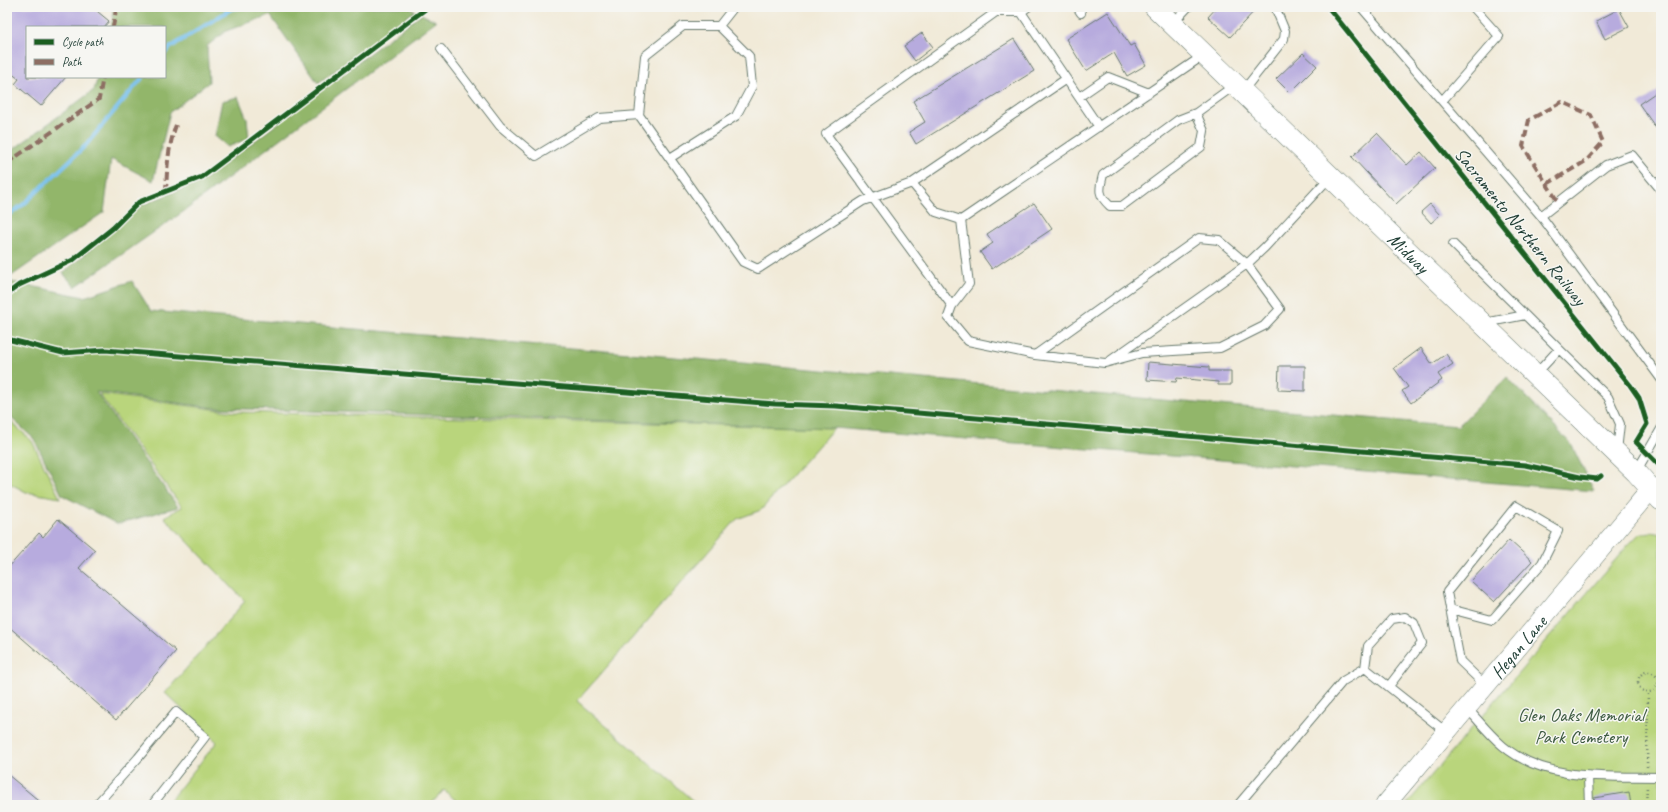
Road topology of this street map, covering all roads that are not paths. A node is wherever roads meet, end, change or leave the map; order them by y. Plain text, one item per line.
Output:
1 (734, 7) edge
2 (1156, 7) edge
3 (1188, 7) edge
4 (1275, 7) edge
5 (1361, 7) edge
6 (1473, 7) edge
7 (1024, 9) edge
8 (1172, 24) junction
9 (719, 26) junction
10 (441, 49) dead end
11 (1204, 54) junction
12 (1066, 79) junction
13 (1239, 88) junction
14 (1149, 93) junction
15 (1079, 97) junction
16 (1442, 101) junction
17 (1196, 113) junction
18 (639, 115) junction
19 (1099, 127) junction
20 (670, 158) junction
21 (1331, 177) junction
22 (912, 183) junction
23 (1661, 190) edge
24 (873, 198) junction
25 (1540, 216) junction
26 (961, 220) junction
27 (1454, 244) dead end
28 (1247, 264) junction
29 (952, 306) junction
30 (1525, 315) junction
31 (1482, 324) junction
32 (1559, 349) junction
33 (1034, 355) junction
34 (1106, 364) junction
35 (1535, 375) junction
36 (1661, 379) edge
37 (1661, 430) edge
38 (1617, 454) junction
39 (1636, 472) junction
40 (1656, 494) edge
41 (1450, 609) junction
42 (1365, 668) junction
43 (1389, 686) junction
44 (1486, 686) junction
45 (1467, 708) junction
46 (1446, 732) junction
47 (1588, 776) junction
48 (1661, 776) edge
49 (96, 805) edge
50 (152, 805) edge
51 (1238, 805) edge
52 (1384, 805) edge
53 (1589, 805) edge

1 - 9 lane
2 - 8 main road, Midway
3 - 8 lane
4 - 13 lane
5 - 16 lane
6 - 16 lane
7 - 12 lane
7 - 24 lane
8 - 11 main road, Midway
9 - 18 lane
9 - 20 lane
10 - 18 lane
11 - 13 main road, Midway
11 - 14 lane
12 - 15 lane
12 - 22 lane
13 - 17 lane
13 - 21 main road, Midway
14 - 15 lane
14 - 19 lane
15 - 19 lane
16 - 25 lane
17 - 17 lane
18 - 20 lane
19 - 26 lane
20 - 24 lane
21 - 28 lane
21 - 31 main road, Midway
22 - 24 lane
22 - 26 lane
23 - 25 lane
24 - 29 lane
25 - 36 lane
26 - 29 lane
27 - 30 lane
28 - 33 lane
28 - 34 lane
28 - 34 lane
29 - 33 lane
30 - 31 lane
30 - 32 lane
31 - 35 main road, Midway
32 - 35 lane
32 - 38 lane
33 - 34 lane
35 - 38 main road, Midway
37 - 39 lane
38 - 39 main road, Midway
39 - 40 main road, Midway
40 - 44 street, Hegan Lane
41 - 41 lane
41 - 44 lane
42 - 43 lane
42 - 43 lane
42 - 51 lane
43 - 46 lane
44 - 45 street, Hegan Lane
45 - 46 street, Hegan Lane
45 - 47 lane
46 - 52 street, Hegan Lane
47 - 48 lane
47 - 53 lane
49 - 50 lane

